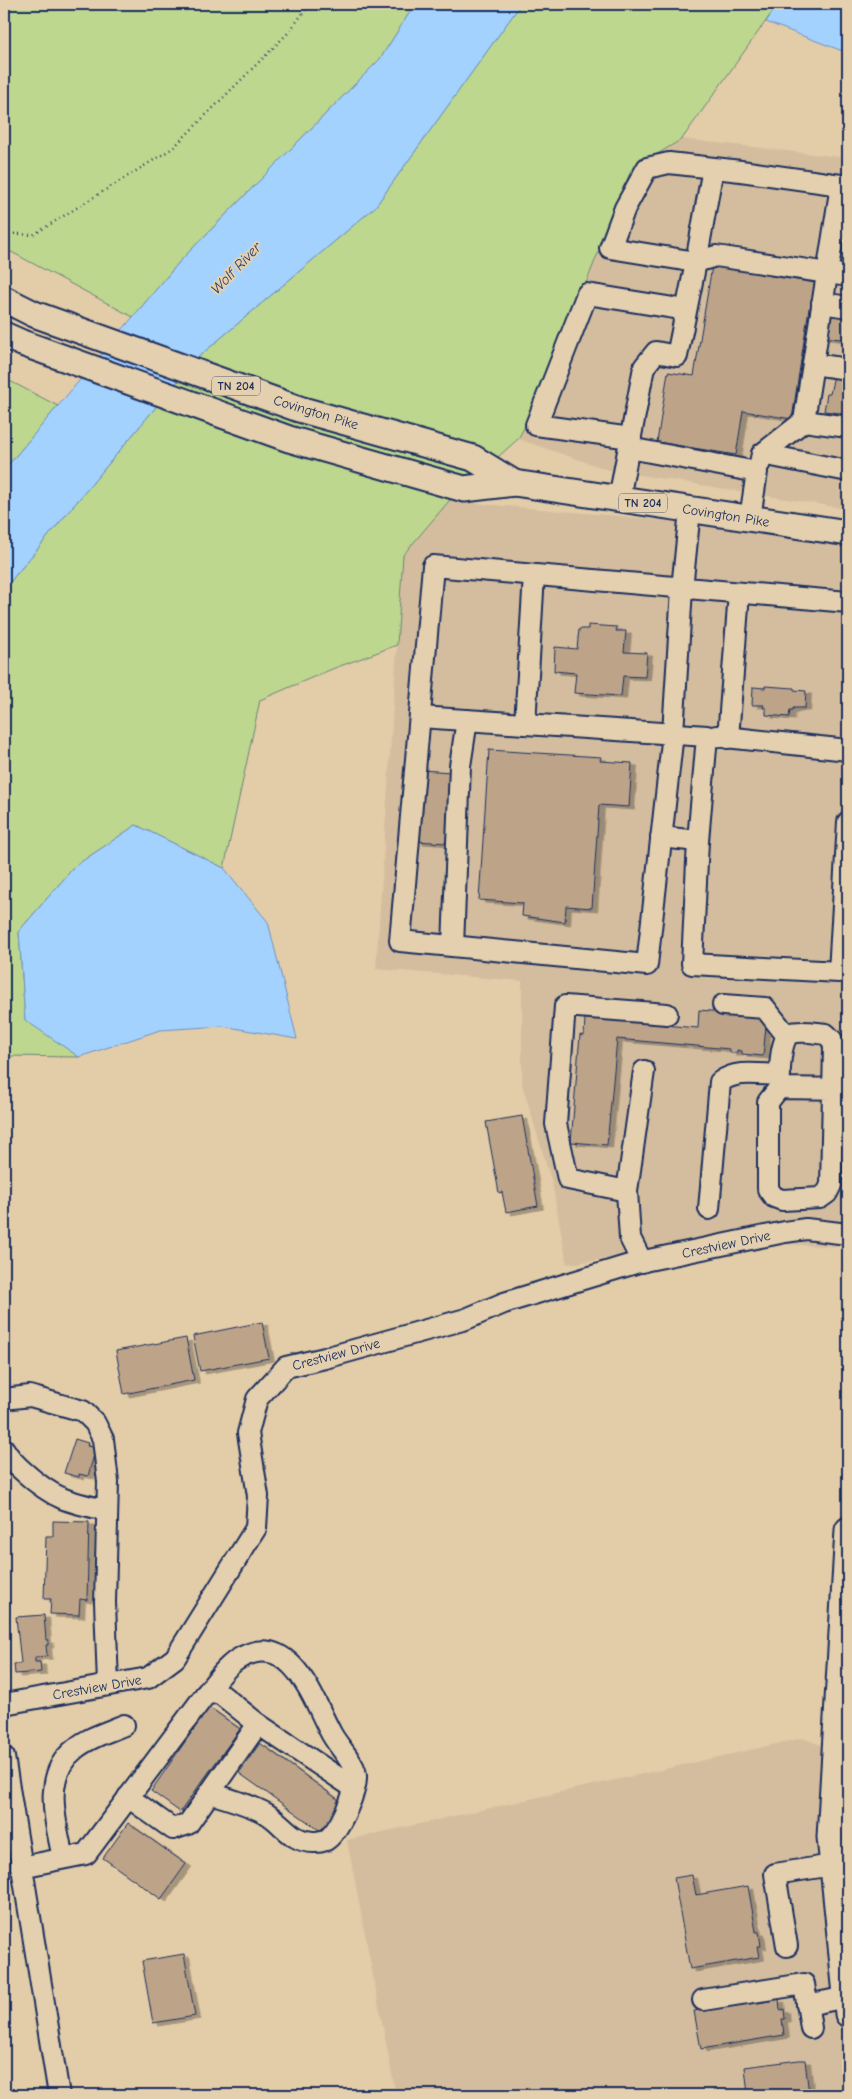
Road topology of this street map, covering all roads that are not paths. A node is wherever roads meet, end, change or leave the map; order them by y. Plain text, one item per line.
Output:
1 (713, 168) junction
2 (845, 185) edge
3 (696, 262) junction
4 (827, 272) junction
5 (848, 276) edge
6 (4, 300) edge
7 (822, 303) junction
8 (848, 307) edge
9 (686, 310) junction
10 (4, 335) edge
11 (813, 364) junction
12 (848, 369) edge
13 (804, 421) junction
14 (848, 428) edge
15 (630, 443) junction
16 (760, 463) junction
17 (848, 471) edge
18 (514, 483) junction
19 (619, 499) junction
20 (690, 510) junction
21 (750, 518) junction
22 (848, 534) edge
23 (534, 575) junction
24 (682, 589) junction
25 (739, 593) junction
26 (848, 602) edge
27 (420, 717) junction
28 (467, 720) junction
29 (525, 724) junction
30 (673, 733) junction
31 (707, 736) junction
32 (728, 738) junction
33 (848, 750) edge
34 (848, 822) edge
35 (661, 837) junction
36 (698, 841) junction
37 (453, 946) junction
38 (723, 1004) dead end
39 (667, 1014) dead end
40 (787, 1036) junction
41 (644, 1071) dead end
42 (780, 1082) junction
43 (840, 1089) edge
44 (627, 1191) junction
45 (709, 1209) dead end
46 (848, 1234) edge
47 (642, 1262) junction
48 (4, 1399) edge
49 (4, 1449) edge
50 (106, 1510) junction
51 (848, 1530) edge
52 (108, 1685) junction
53 (205, 1695) junction
54 (4, 1704) edge
55 (258, 1724) junction
56 (124, 1725) dead end
57 (4, 1757) edge
58 (354, 1788) junction
59 (210, 1793) junction
60 (128, 1797) junction
61 (63, 1858) junction
62 (833, 1865) junction
63 (21, 1867) junction
64 (787, 1946) dead end
65 (703, 2000) dead end
66 (807, 2004) junction
67 (847, 2005) edge
68 (811, 2028) dead end
69 (59, 2095) edge

1 - 2 street
1 - 3 street
1 - 3 street
2 - 4 street
3 - 4 street
3 - 9 street
4 - 5 street
4 - 7 street
6 - 18 main road, Covington Pike / TN 204
7 - 8 street
7 - 11 street
9 - 15 street
9 - 15 street
10 - 18 main road, Covington Pike / TN 204
11 - 12 street
11 - 13 street
13 - 14 street
13 - 16 street
15 - 16 street
15 - 19 street
16 - 17 street
16 - 21 street
18 - 19 main road, Covington Pike / TN 204
19 - 20 main road, Covington Pike / TN 204
20 - 21 main road, Covington Pike / TN 204
20 - 24 street
21 - 22 main road, Covington Pike / TN 204
23 - 24 street
23 - 27 street
23 - 29 street
24 - 25 street
24 - 30 street
25 - 26 street
25 - 32 street
27 - 28 street
27 - 37 street
28 - 29 street
28 - 37 street
29 - 30 street
30 - 31 street
30 - 35 street
31 - 32 street
31 - 36 street
32 - 33 street
34 - 36 street
35 - 36 street
35 - 37 street
38 - 40 street
39 - 44 street
40 - 42 street
40 - 43 street
41 - 44 street
42 - 43 street
42 - 43 street
42 - 45 street
44 - 47 street
46 - 47 street, Crestview Drive
47 - 52 street, Crestview Drive
48 - 50 street
49 - 50 street
50 - 52 street
51 - 62 main road
52 - 54 street, Crestview Drive
53 - 55 street
53 - 58 street
53 - 60 street
55 - 58 street
55 - 59 street
56 - 61 street
57 - 63 street
58 - 59 street
59 - 60 street
60 - 61 street
61 - 63 street
62 - 64 street
62 - 67 main road
63 - 69 street
65 - 66 street
66 - 67 street
66 - 68 street

